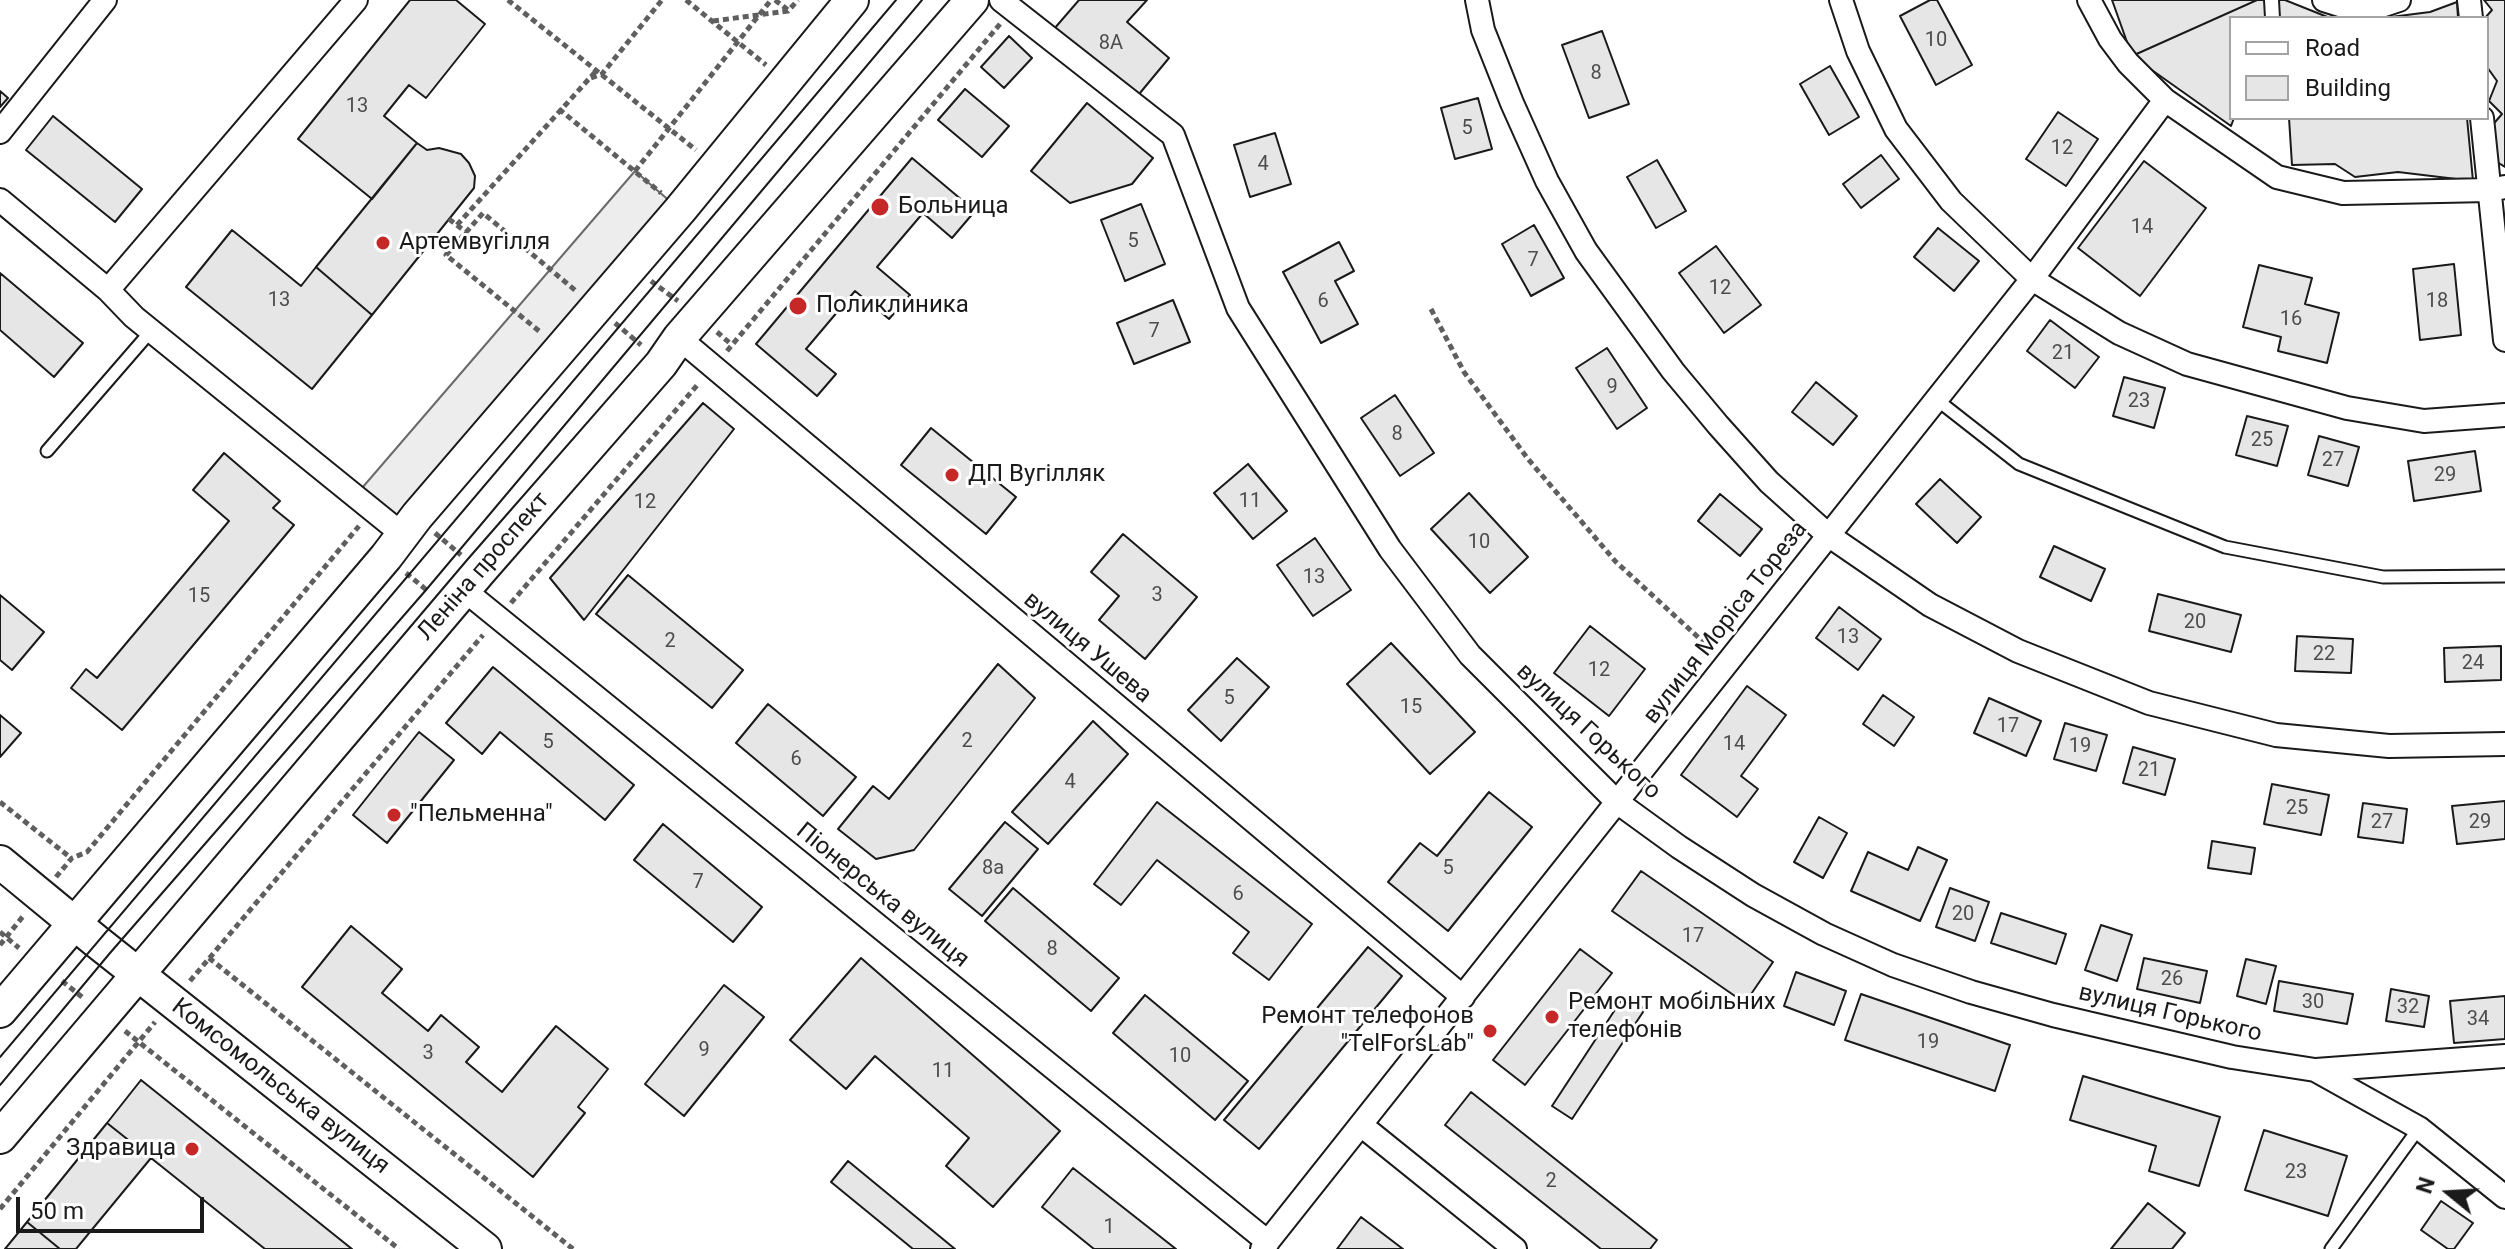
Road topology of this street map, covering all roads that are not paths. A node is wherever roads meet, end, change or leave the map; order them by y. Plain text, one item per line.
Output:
1 (105, 0) edge
2 (356, 0) edge
3 (852, 0) edge
4 (972, 0) edge
5 (1001, 0) edge
6 (1477, 0) edge
7 (1841, 0) edge
8 (2089, 0) edge
9 (2324, 0) edge
10 (2399, 0) edge
11 (2165, 100) junction
12 (2482, 120) edge
13 (0, 132) edge
14 (2497, 188) edge
15 (0, 200) edge
16 (2032, 279) junction
17 (108, 290) junction
18 (151, 331) junction
19 (679, 338) junction
20 (2505, 340) edge
21 (1936, 399) junction
22 (2505, 415) edge
23 (47, 451) dead end
24 (1828, 535) junction
25 (394, 546) junction
26 (2505, 576) edge
27 (456, 599) junction
28 (2505, 744) edge
29 (1617, 802) junction
30 (0, 862) edge
31 (75, 925) junction
32 (136, 974) junction
33 (1463, 997) junction
34 (0, 1011) edge
35 (2505, 1056) edge
36 (2315, 1070) junction
37 (1361, 1125) junction
38 (2419, 1128) junction
39 (0, 1137) edge
40 (2503, 1192) edge
41 (1265, 1246) edge
42 (485, 1249) edge
43 (1515, 1249) edge
44 (2331, 1249) edge

1 - 13 street
2 - 17 street
3 - 25 main road
4 - 19 main road, Леніна проспект
5 - 29 street, вулиця Горького
6 - 24 street
7 - 16 street
8 - 11 street
9 - 10 street
11 - 14 street
11 - 16 street, вулиця Моріса Тореза
12 - 14 street
14 - 20 street
15 - 17 street
16 - 21 street, вулиця Моріса Тореза
16 - 22 street
17 - 18 street
18 - 23 lane
18 - 25 street
19 - 27 main road, Леніна проспект
19 - 33 street, вулиця Ушева
21 - 24 street, вулиця Моріса Тореза
21 - 26 lane
24 - 28 street
24 - 29 street, вулиця Моріса Тореза
25 - 31 main road
27 - 32 main road, Леніна проспект
27 - 41 street, Піонерська вулиця
29 - 33 street, вулиця Моріса Тореза
29 - 36 street, вулиця Горького
30 - 31 main road, Комсомольська вулиця
31 - 32 main road, Комсомольська вулиця
31 - 34 main road
32 - 39 main road, Леніна проспект
32 - 42 main road, Комсомольська вулиця
33 - 37 street, вулиця Моріса Тореза
35 - 36 street
36 - 38 street, вулиця Горького
37 - 41 street, вулиця Моріса Тореза
37 - 43 street
38 - 40 street, вулиця Горького
38 - 44 lane

